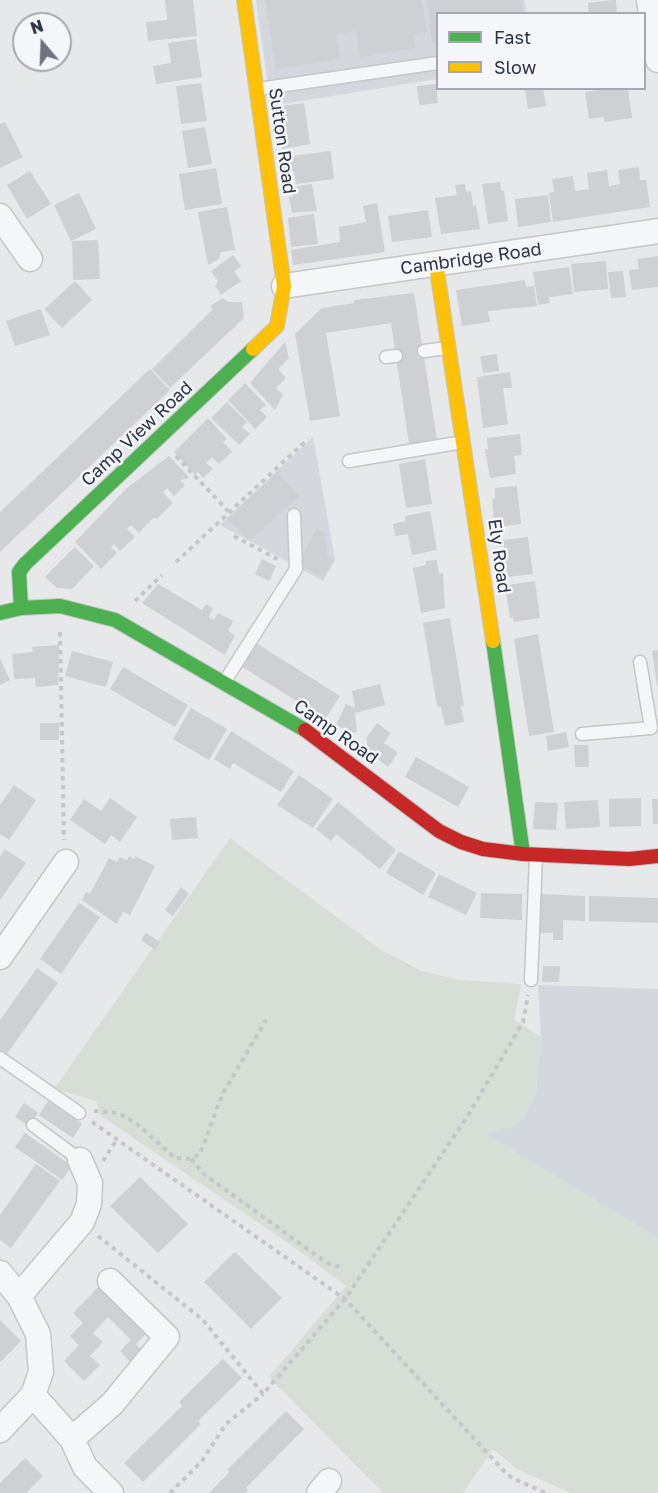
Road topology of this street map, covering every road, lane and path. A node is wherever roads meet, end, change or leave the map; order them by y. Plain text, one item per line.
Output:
1 (244, 0) edge
2 (653, 7) edge
3 (658, 60) edge
4 (436, 63) edge
5 (257, 89) junction
6 (0, 216) edge
7 (658, 231) edge
8 (30, 259) dead end
9 (436, 264) junction
10 (284, 286) junction
11 (450, 347) junction
12 (424, 351) dead end
13 (159, 438) junction
14 (308, 439) dead end
15 (464, 442) junction
16 (349, 460) dead end
17 (229, 512) junction
18 (294, 515) dead end
19 (234, 536) dead end
20 (176, 562) dead end
21 (296, 569) junction
22 (162, 574) dead end
23 (60, 606) junction
24 (21, 608) junction
25 (0, 613) edge
26 (115, 620) junction
27 (640, 662) dead end
28 (224, 682) junction
29 (655, 727) edge
30 (582, 734) dead end
31 (530, 854) junction
32 (658, 856) edge
33 (66, 862) joint
34 (0, 957) edge
35 (531, 980) joint
36 (266, 1020) dead end
37 (0, 1058) edge
38 (109, 1110) dead end
39 (79, 1113) joint
40 (33, 1125) dead end
41 (191, 1159) junction
42 (80, 1160) joint
43 (81, 1222) junction
44 (340, 1267) dead end
45 (0, 1273) edge
46 (110, 1281) dead end
47 (19, 1296) junction
48 (345, 1299) junction
49 (263, 1394) junction
50 (33, 1395) junction
51 (0, 1430) edge
52 (72, 1439) junction
53 (111, 1493) edge
54 (170, 1493) edge
55 (546, 1493) edge

1 - 5 street, Sutton Road
2 - 3 street
4 - 5 lane
5 - 10 street, Sutton Road
6 - 8 street
7 - 9 street, Cambridge Road
9 - 10 street, Cambridge Road
9 - 11 street, Ely Road
10 - 13 street, Camp View Road
11 - 12 lane
11 - 15 street, Ely Road
13 - 17 path
13 - 24 street, Camp View Road
14 - 17 path
15 - 16 lane
15 - 31 street, Ely Road
17 - 20 path
18 - 21 lane
19 - 21 path
21 - 28 lane
22 - 26 path
23 - 24 street, Camp Road
23 - 26 street, Camp Road
23 - 33 path
24 - 25 street, Camp Road
26 - 28 street, Camp Road
27 - 29 lane
28 - 31 street, Camp Road
29 - 30 lane
31 - 32 street, Camp Road
31 - 35 lane
33 - 34 street
35 - 48 path
36 - 41 path
37 - 39 lane
38 - 41 path
39 - 48 path
40 - 42 lane
41 - 44 path
42 - 43 street
43 - 47 street
43 - 49 path
45 - 47 street
46 - 52 street
47 - 50 street
48 - 49 path
48 - 55 path
49 - 54 path
50 - 51 street
50 - 52 street
52 - 53 street

